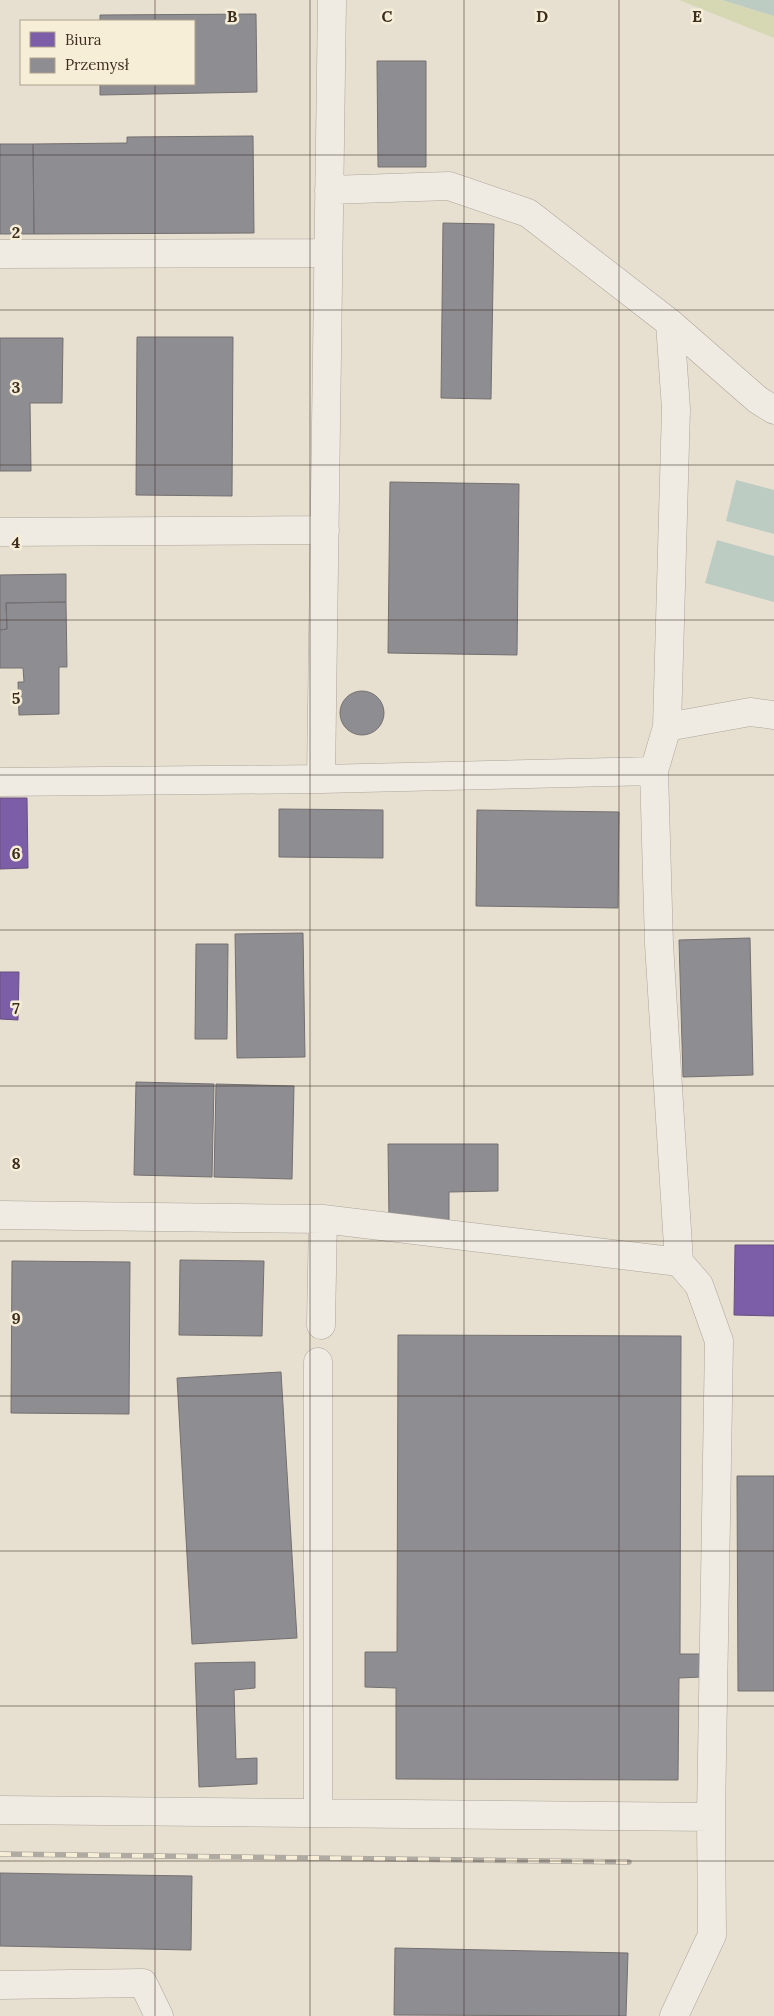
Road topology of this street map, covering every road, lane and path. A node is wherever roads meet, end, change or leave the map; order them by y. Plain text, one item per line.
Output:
1 (332, 0) edge
2 (329, 190) junction
3 (328, 253) junction
4 (0, 254) edge
5 (670, 324) junction
6 (774, 410) edge
7 (325, 530) junction
8 (0, 532) edge
9 (774, 715) edge
10 (667, 727) junction
11 (654, 771) junction
12 (321, 779) junction
13 (0, 782) edge
14 (0, 1215) edge
15 (323, 1219) junction
16 (679, 1262) junction
17 (321, 1325) dead end
18 (318, 1362) dead end
19 (0, 1810) edge
20 (318, 1813) junction
21 (712, 1817) junction
22 (0, 1985) edge
23 (159, 2016) edge
24 (674, 2016) edge

1 - 2 lane
2 - 3 lane
2 - 5 lane
3 - 4 lane
3 - 7 lane
5 - 6 lane
5 - 10 lane
7 - 8 lane
7 - 12 lane
9 - 10 lane
10 - 11 lane
11 - 12 lane
11 - 16 lane
12 - 13 lane
14 - 15 lane
15 - 16 lane
15 - 17 lane
16 - 21 lane
18 - 20 lane
19 - 20 lane
20 - 21 lane
21 - 24 lane
22 - 23 lane

